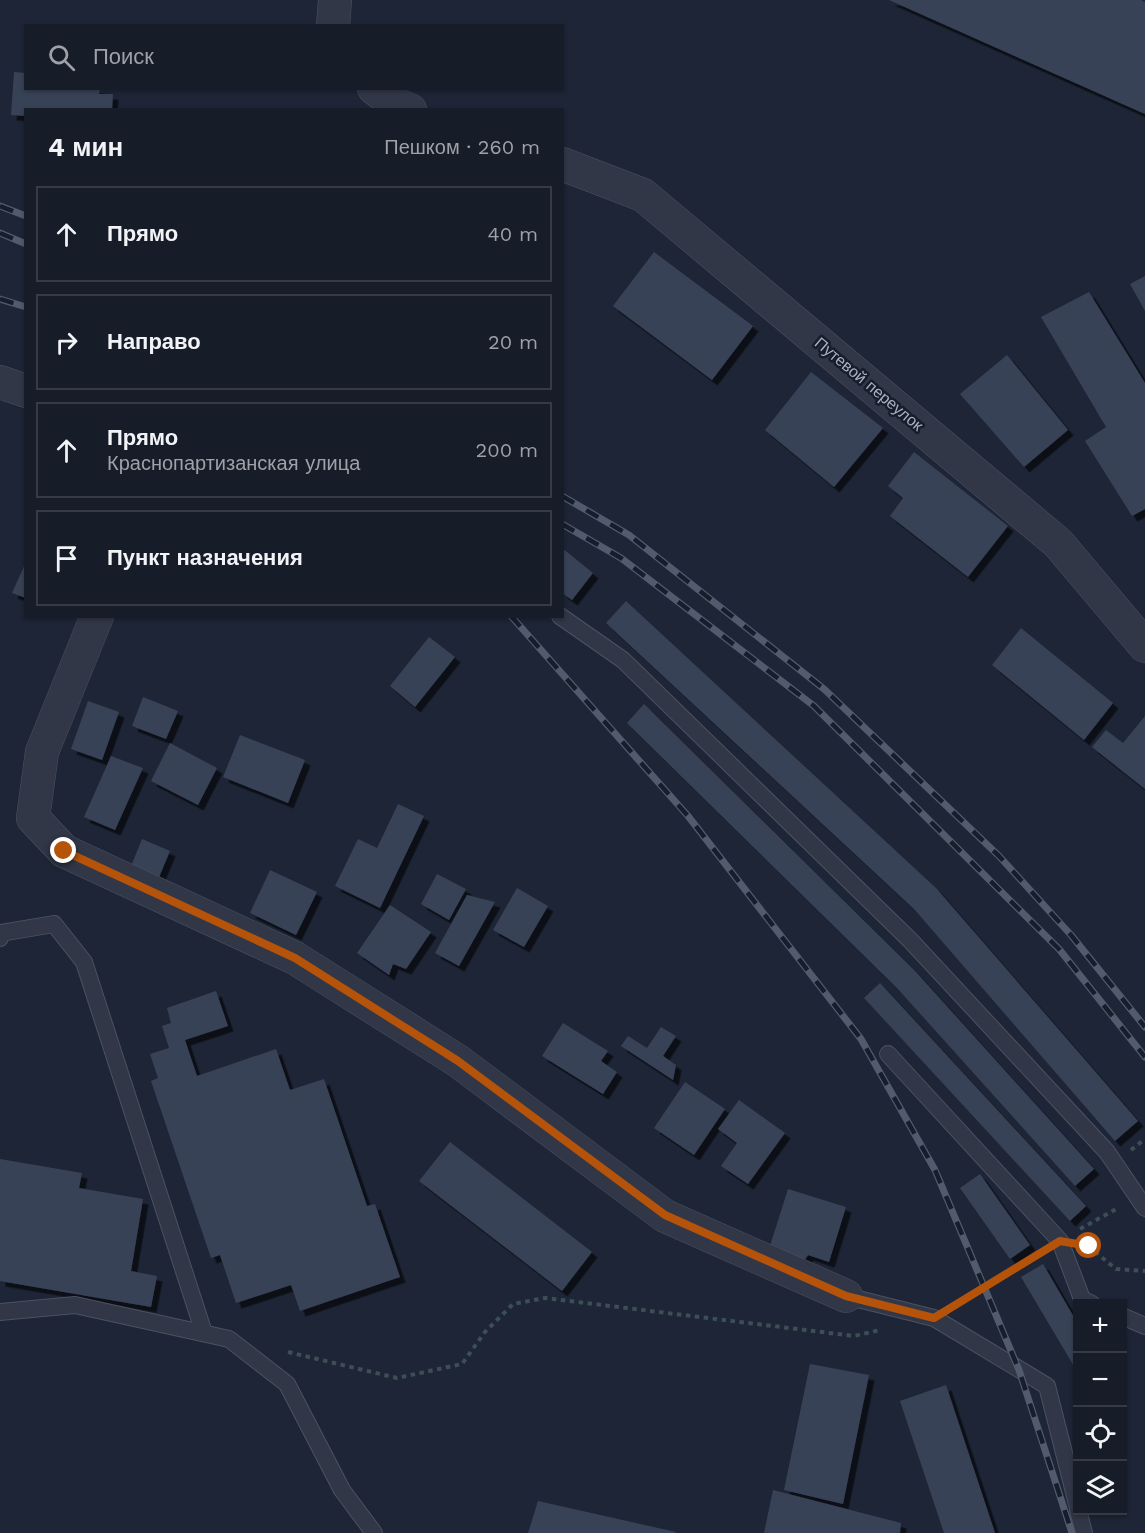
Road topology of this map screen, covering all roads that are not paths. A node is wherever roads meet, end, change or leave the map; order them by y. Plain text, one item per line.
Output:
1 (335, 0) edge
2 (333, 24) edge
3 (377, 90) edge
4 (405, 108) edge
5 (564, 165) edge
6 (0, 382) edge
7 (24, 390) edge
8 (96, 618) edge
9 (563, 618) edge
10 (1145, 646) edge
11 (0, 938) edge
12 (888, 1054) dead end
13 (1141, 1203) edge
14 (846, 1296) joint
15 (1082, 1299) edge
16 (0, 1312) edge
17 (1127, 1318) edge
18 (1145, 1326) edge
19 (204, 1333) junction
20 (1073, 1489) edge
21 (1080, 1515) edge
22 (374, 1533) edge
23 (1084, 1533) edge

1 - 2 street
3 - 4 street
5 - 10 street, Путевой переулок
6 - 7 street
8 - 14 street
9 - 13 lane
11 - 19 lane
12 - 15 lane
14 - 20 lane
16 - 19 lane
17 - 18 lane
19 - 22 lane
21 - 23 lane

